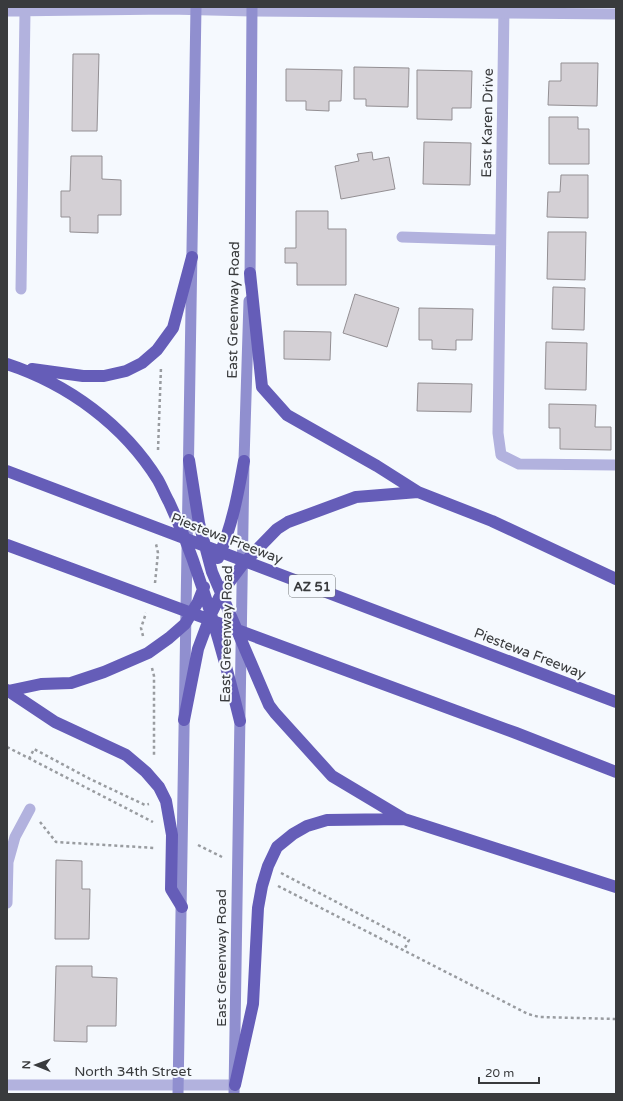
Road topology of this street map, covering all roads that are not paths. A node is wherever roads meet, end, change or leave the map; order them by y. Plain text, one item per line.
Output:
1 (196, 8) edge
2 (252, 9) edge
3 (504, 10) edge
4 (7, 11) edge
5 (25, 11) junction
6 (616, 14) edge
7 (402, 237) dead end
8 (500, 240) junction
9 (192, 257) junction
10 (250, 273) junction
11 (21, 289) dead end
12 (11, 365) edge
13 (189, 460) junction
14 (244, 461) junction
15 (616, 465) edge
16 (7, 471) edge
17 (418, 492) junction
18 (187, 542) junction
19 (7, 545) edge
20 (243, 564) junction
21 (212, 572) junction
22 (616, 579) edge
23 (203, 589) junction
24 (222, 592) junction
25 (211, 614) junction
26 (185, 624) junction
27 (241, 642) junction
28 (8, 691) edge
29 (616, 702) edge
30 (184, 720) junction
31 (240, 721) junction
32 (616, 772) edge
33 (30, 809) road end
34 (404, 819) junction
35 (616, 887) edge
36 (7, 902) edge
37 (182, 907) junction
38 (7, 1085) edge
39 (178, 1090) edge
40 (234, 1090) edge

1 - 2 street
1 - 5 street
1 - 9 main road
2 - 3 street
2 - 10 main road, East Greenway Road
3 - 6 street
3 - 8 street, East Karen Drive
4 - 5 street
5 - 11 street
7 - 8 street
8 - 15 street, East Karen Drive
9 - 12 highway
9 - 13 main road
10 - 14 main road, East Greenway Road
10 - 17 highway
12 - 18 highway
13 - 18 main road
13 - 21 highway
14 - 20 main road, East Greenway Road
14 - 21 highway
16 - 29 highway, Piestewa Freeway / AZ 51
17 - 20 highway
17 - 22 highway
18 - 23 highway
18 - 26 main road
19 - 32 highway
20 - 24 highway
20 - 27 main road, East Greenway Road
21 - 23 highway
21 - 24 highway
23 - 25 highway
23 - 26 highway
24 - 25 highway
24 - 27 highway
25 - 30 highway
25 - 31 highway
26 - 28 highway
26 - 30 main road
27 - 31 main road, East Greenway Road
27 - 34 highway
28 - 37 highway
30 - 37 main road
31 - 40 main road, East Greenway Road
33 - 36 street
34 - 35 highway
34 - 40 highway
37 - 39 main road
38 - 39 street, North 34th Street
39 - 40 street, North 34th Street

